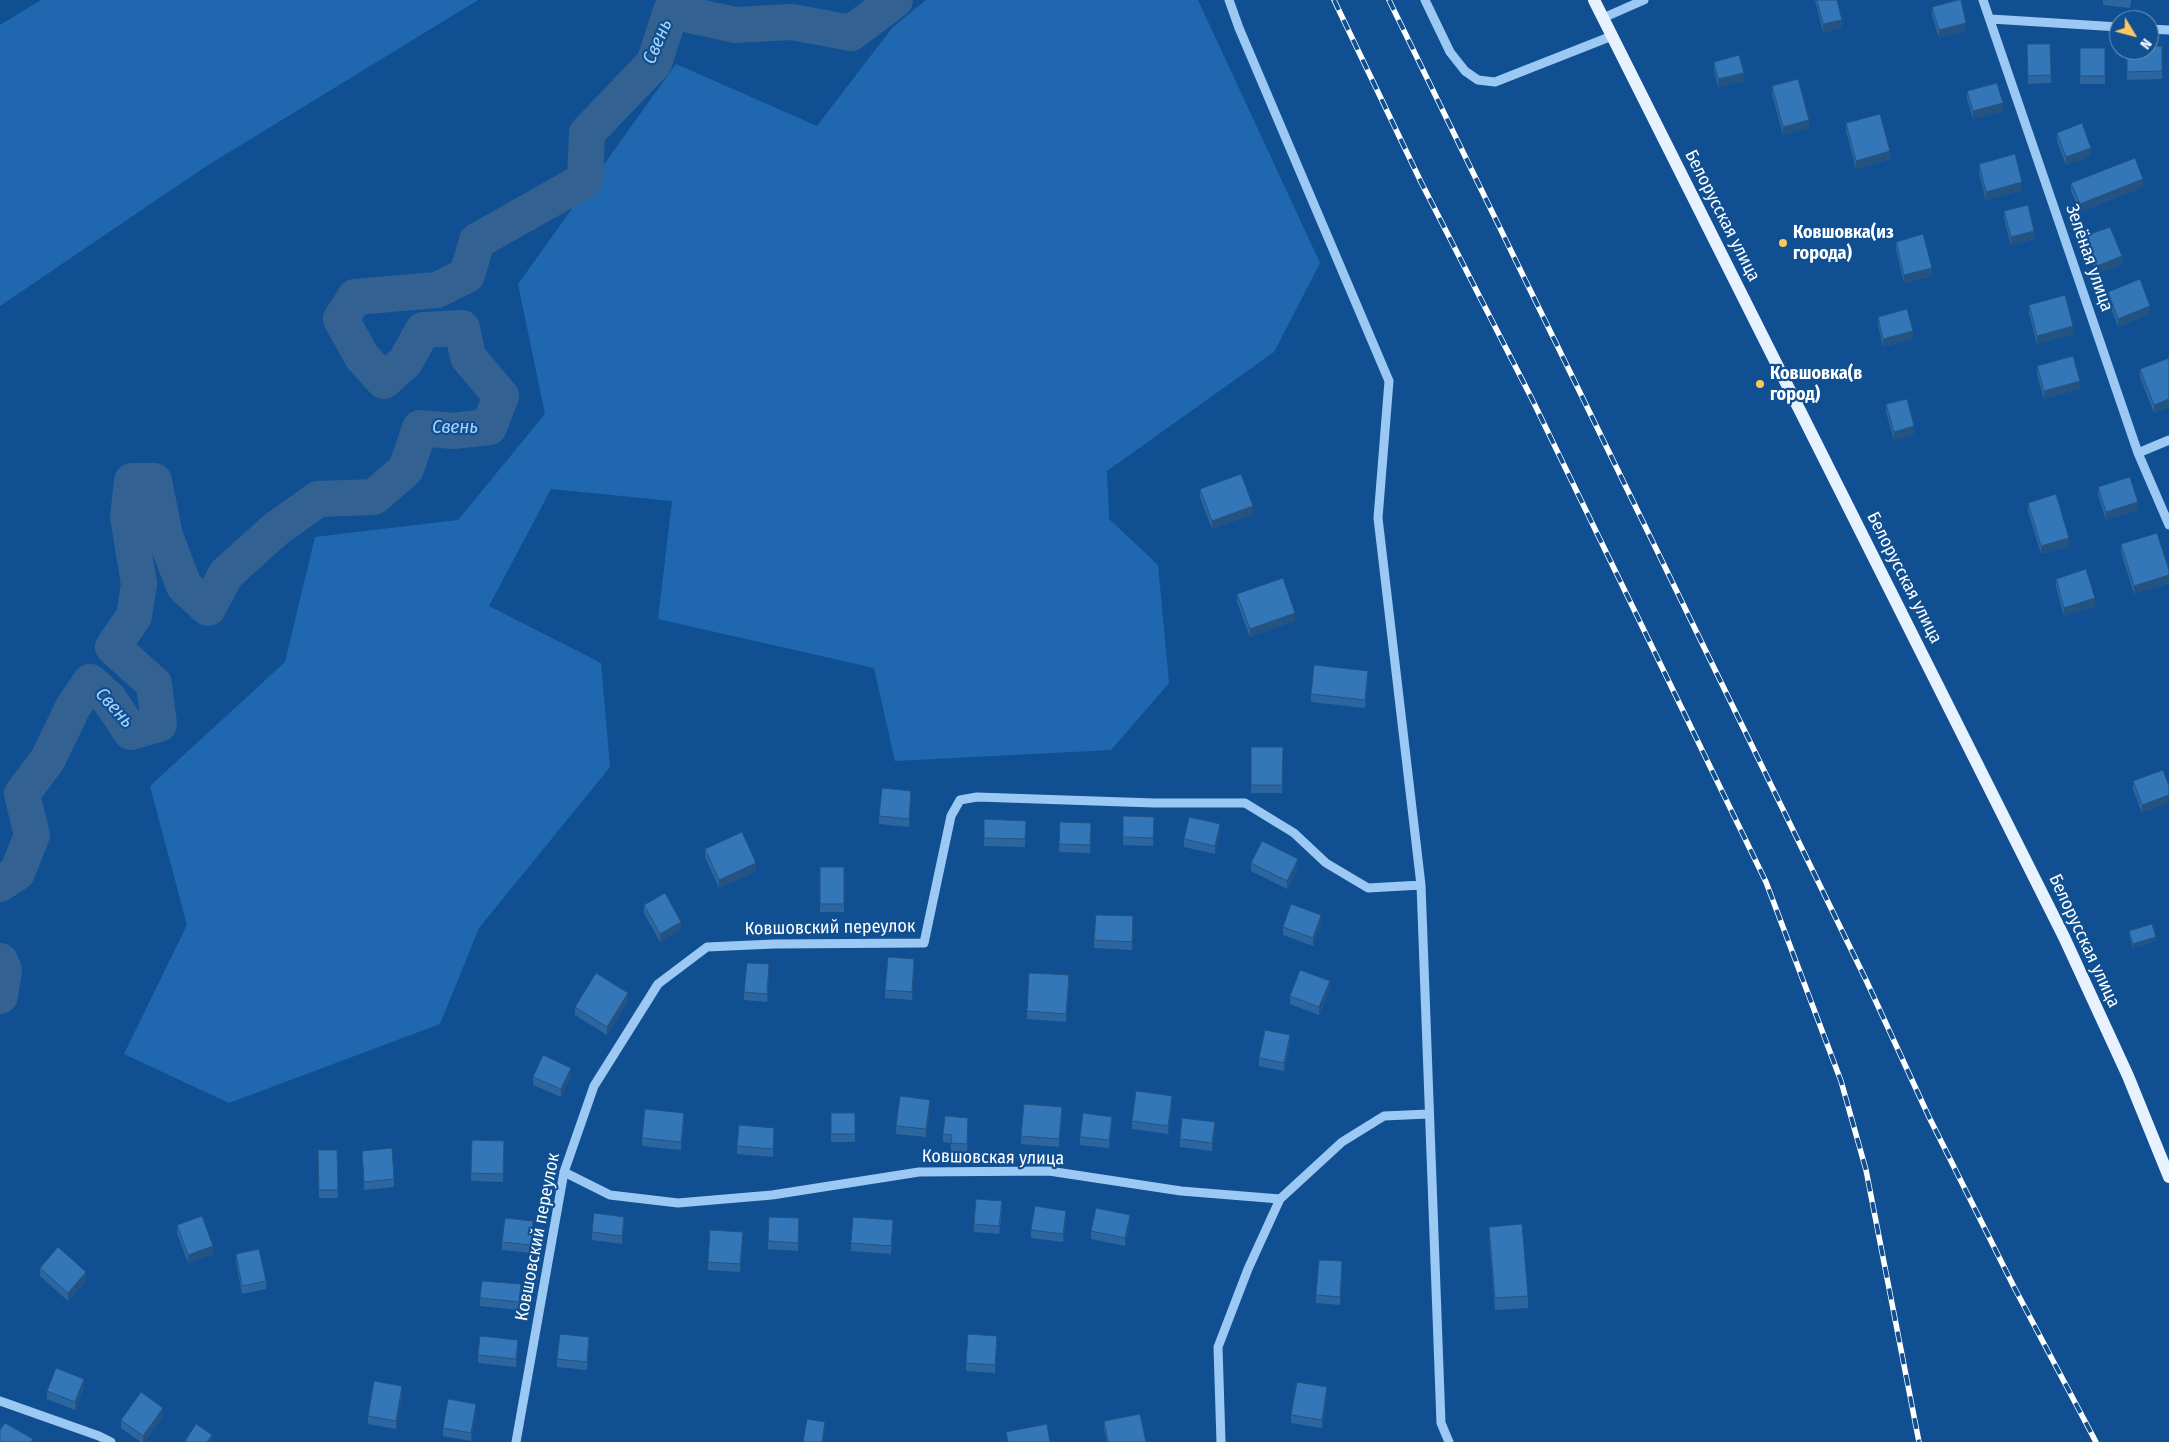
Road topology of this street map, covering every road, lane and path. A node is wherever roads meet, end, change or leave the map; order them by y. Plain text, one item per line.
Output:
1 (1229, 0) edge
2 (1425, 0) edge
3 (1594, 0) edge
4 (1644, 0) edge
5 (1983, 0) edge
6 (1603, 18) junction
7 (1992, 19) junction
8 (2109, 26) edge
9 (1612, 36) junction
10 (2169, 440) edge
11 (2138, 453) junction
12 (2169, 525) edge
13 (1421, 885) junction
14 (1428, 1114) junction
15 (564, 1172) junction
16 (2169, 1177) edge
17 (1280, 1199) junction
18 (0, 1401) edge
19 (1441, 1423) junction
20 (110, 1442) edge
21 (516, 1442) edge
22 (1221, 1442) edge
23 (1443, 1442) edge
24 (1449, 1442) edge

1 - 13 street
2 - 9 street
3 - 6 main road, Белорусская улица
4 - 6 street
5 - 7 street, Зелёная улица
6 - 9 main road, Белорусская улица
7 - 8 street
7 - 11 street, Зелёная улица
9 - 16 main road, Белорусская улица
10 - 11 street
11 - 12 street, Зелёная улица
13 - 14 street
13 - 15 street, Ковшовский переулок
14 - 17 street
14 - 19 street
15 - 17 street, Ковшовская улица
15 - 21 street, Ковшовский переулок
17 - 22 street
18 - 20 street
19 - 23 street
19 - 24 street

